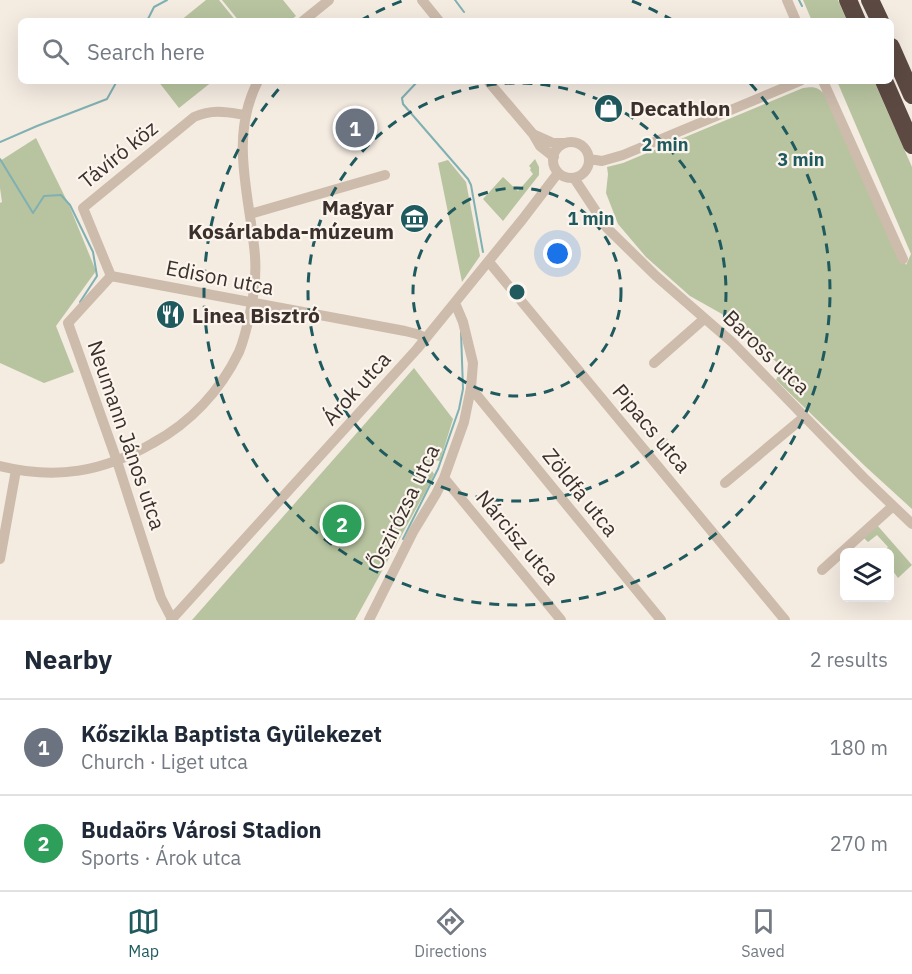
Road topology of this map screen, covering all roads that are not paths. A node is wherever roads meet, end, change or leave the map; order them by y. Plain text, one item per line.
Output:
1 (329, 0) edge
2 (422, 0) edge
3 (787, 0) edge
4 (848, 0) edge
5 (870, 0) edge
6 (307, 18) edge
7 (437, 18) edge
8 (795, 18) edge
9 (856, 18) edge
10 (879, 18) edge
11 (894, 54) edge
12 (257, 84) edge
13 (491, 84) edge
14 (793, 84) edge
15 (824, 84) edge
16 (885, 84) edge
17 (912, 95) edge
18 (245, 115) junction
19 (533, 134) junction
20 (567, 142) junction
21 (912, 146) edge
22 (554, 157) junction
23 (589, 159) junction
24 (585, 172) junction
25 (558, 173) junction
26 (385, 175) dead end
27 (574, 178) junction
28 (596, 208) junction
29 (249, 214) junction
30 (903, 259) dead end
31 (489, 262) junction
32 (111, 276) junction
33 (252, 303) junction
34 (455, 303) junction
35 (704, 319) junction
36 (426, 338) junction
37 (654, 363) dead end
38 (471, 388) junction
39 (804, 417) junction
40 (117, 462) junction
41 (0, 466) edge
42 (16, 470) junction
43 (444, 478) junction
44 (725, 483) dead end
45 (893, 506) junction
46 (912, 524) edge
47 (0, 559) edge
48 (822, 570) dead end
49 (172, 620) edge
50 (369, 620) edge
51 (561, 620) edge
52 (661, 620) edge
53 (785, 620) edge

1 - 6 street
2 - 7 street
3 - 8 street
4 - 9 highway
5 - 10 highway
11 - 17 highway
12 - 18 street
13 - 19 street
14 - 23 street
15 - 30 street
16 - 21 highway
18 - 29 street
18 - 32 street, Távíró köz
19 - 20 street
19 - 22 street
20 - 22 street
20 - 23 street
22 - 25 street
23 - 24 street
24 - 27 street
24 - 28 street, Baross utca
25 - 27 street
25 - 31 street, Árok utca
26 - 29 street
27 - 28 street, Baross utca
28 - 35 street, Baross utca
29 - 33 street
31 - 34 street, Árok utca
31 - 53 street, Pipacs utca
32 - 33 street, Edison utca
32 - 40 street, Neumann János utca
33 - 36 street, Edison utca
33 - 40 street
34 - 36 street, Árok utca
34 - 38 street, Őszirózsa utca
35 - 37 street
35 - 39 street, Baross utca
36 - 49 street, Árok utca
38 - 43 street, Őszirózsa utca
38 - 52 street, Zöldfa utca
39 - 44 street
39 - 45 street, Baross utca
40 - 42 street
40 - 49 street, Neumann János utca
41 - 42 street
42 - 47 street
43 - 50 street, Őszirózsa utca
43 - 51 street, Nárcisz utca
45 - 46 street, Baross utca
45 - 48 street

